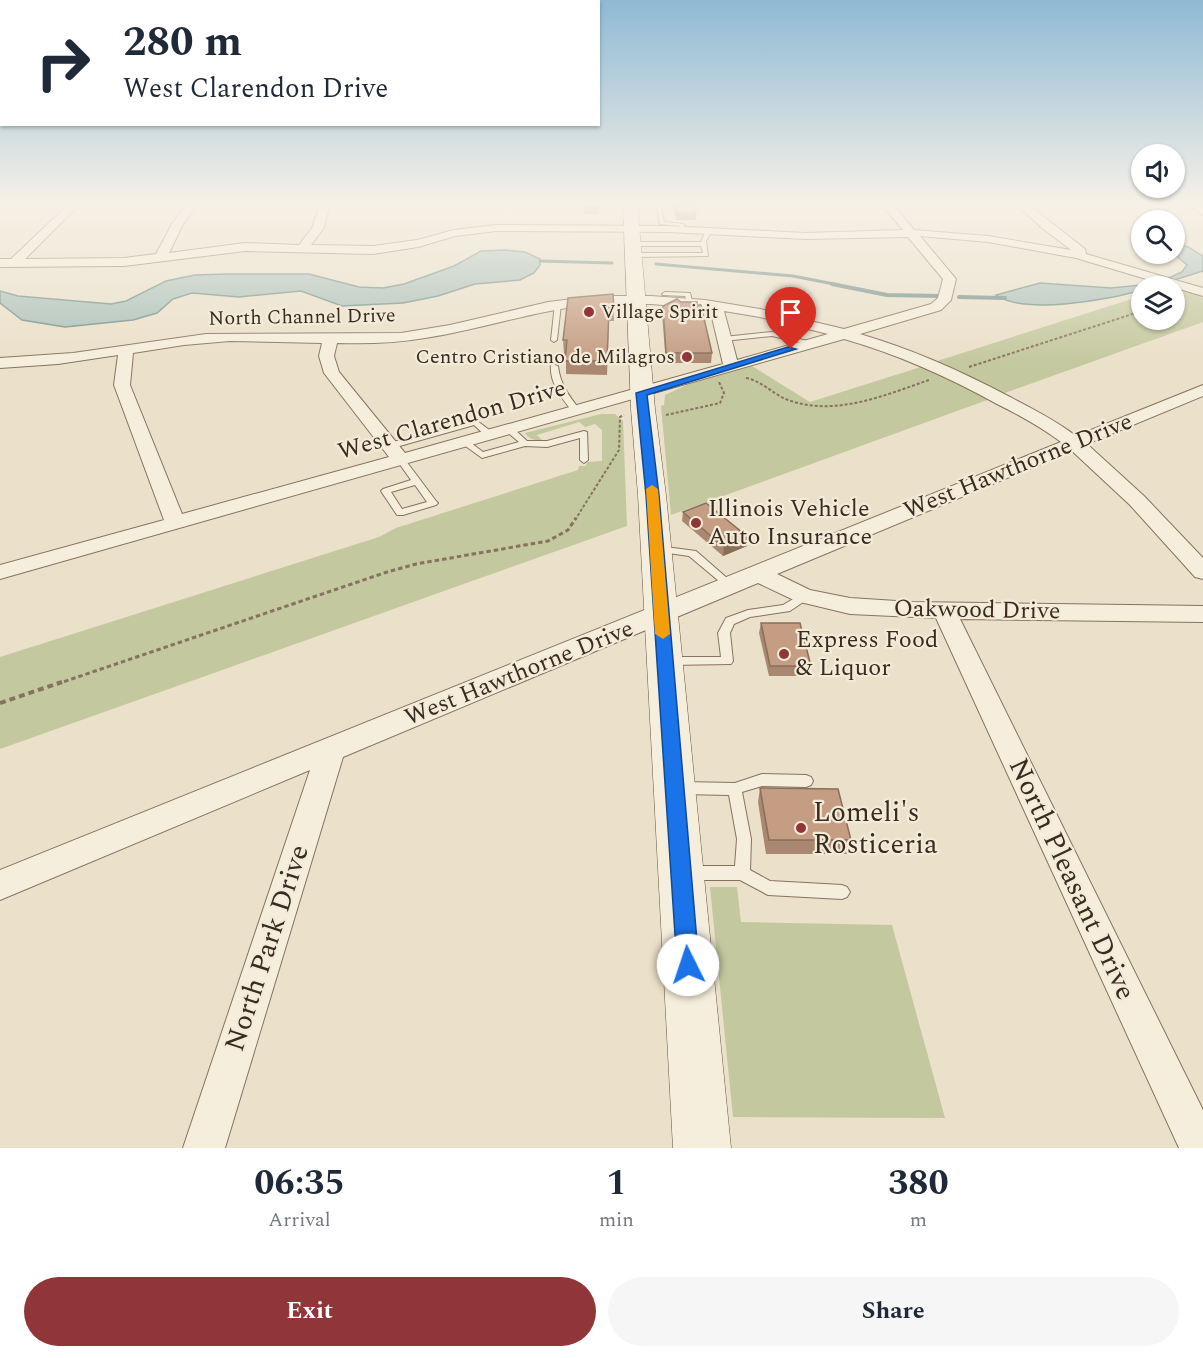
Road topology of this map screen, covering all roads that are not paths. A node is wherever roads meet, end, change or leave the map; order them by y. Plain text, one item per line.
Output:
1 (22, 256) edge
2 (179, 256) edge
3 (637, 256) edge
4 (930, 256) edge
5 (1078, 256) edge
6 (1088, 256) edge
7 (160, 258) joint
8 (1091, 258) junction
9 (0, 263) edge
10 (14, 263) junction
11 (1203, 292) edge
12 (651, 297) junction
13 (558, 304) junction
14 (690, 304) junction
15 (716, 306) junction
16 (844, 334) junction
17 (724, 339) junction
18 (331, 340) junction
19 (554, 340) dead end
20 (811, 344) junction
21 (126, 350) junction
22 (0, 363) edge
23 (554, 366) dead end
24 (733, 375) junction
25 (1203, 390) edge
26 (658, 408) junction
27 (576, 410) junction
28 (509, 429) junction
29 (489, 434) junction
30 (464, 441) junction
31 (525, 443) junction
32 (1074, 443) junction
33 (394, 453) junction
34 (584, 460) dead end
35 (416, 482) junction
36 (175, 522) junction
37 (656, 549) junction
38 (0, 572) edge
39 (1203, 572) edge
40 (756, 573) junction
41 (730, 585) junction
42 (805, 596) junction
43 (944, 610) junction
44 (1203, 614) edge
45 (661, 615) junction
46 (665, 661) junction
47 (331, 749) junction
48 (806, 781) dead end
49 (675, 788) junction
50 (735, 789) junction
51 (681, 873) junction
52 (742, 873) junction
53 (0, 885) edge
54 (843, 892) dead end
55 (204, 1148) edge
56 (702, 1148) edge
57 (1200, 1148) edge

1 - 10 street
2 - 7 street
3 - 12 main road
4 - 16 street, West Clarendon Drive
5 - 8 street
6 - 8 street
7 - 10 street
8 - 11 street
9 - 10 street
12 - 13 street, North Channel Drive
12 - 14 street, North Channel Drive
12 - 14 lane
12 - 26 main road
13 - 18 street, North Channel Drive
13 - 19 lane
14 - 15 street, North Channel Drive
15 - 16 street, North Channel Drive
15 - 17 street
16 - 20 street, West Clarendon Drive
16 - 32 street, North Channel Drive
17 - 20 lane
17 - 24 street
18 - 21 street, North Channel Drive
18 - 33 street
20 - 24 street, West Clarendon Drive
21 - 22 street, North Channel Drive
21 - 36 street
23 - 27 lane
24 - 26 street, West Clarendon Drive
25 - 32 street, West Hawthorne Drive
26 - 27 street, West Clarendon Drive
26 - 37 main road
27 - 28 street, West Clarendon Drive
28 - 29 street, West Clarendon Drive
28 - 31 lane
29 - 30 street, West Clarendon Drive
29 - 33 lane
30 - 31 lane
30 - 33 street, West Clarendon Drive
31 - 34 lane
32 - 39 street, North Channel Drive
32 - 40 street, West Hawthorne Drive
33 - 35 lane
33 - 36 street, West Clarendon Drive
35 - 35 lane
36 - 38 street, West Clarendon Drive
37 - 41 lane
37 - 45 main road
40 - 41 street, West Hawthorne Drive
40 - 42 street, Oakwood Drive
41 - 45 street, West Hawthorne Drive
42 - 43 street, Oakwood Drive
42 - 46 lane
43 - 44 street, Oakwood Drive
43 - 57 street, North Pleasant Drive
45 - 46 main road
45 - 47 street, West Hawthorne Drive
46 - 49 main road
47 - 53 street, West Hawthorne Drive
47 - 55 street, North Park Drive
48 - 50 lane
49 - 50 lane
49 - 51 main road
50 - 52 lane
51 - 52 lane
51 - 56 main road
52 - 54 lane

